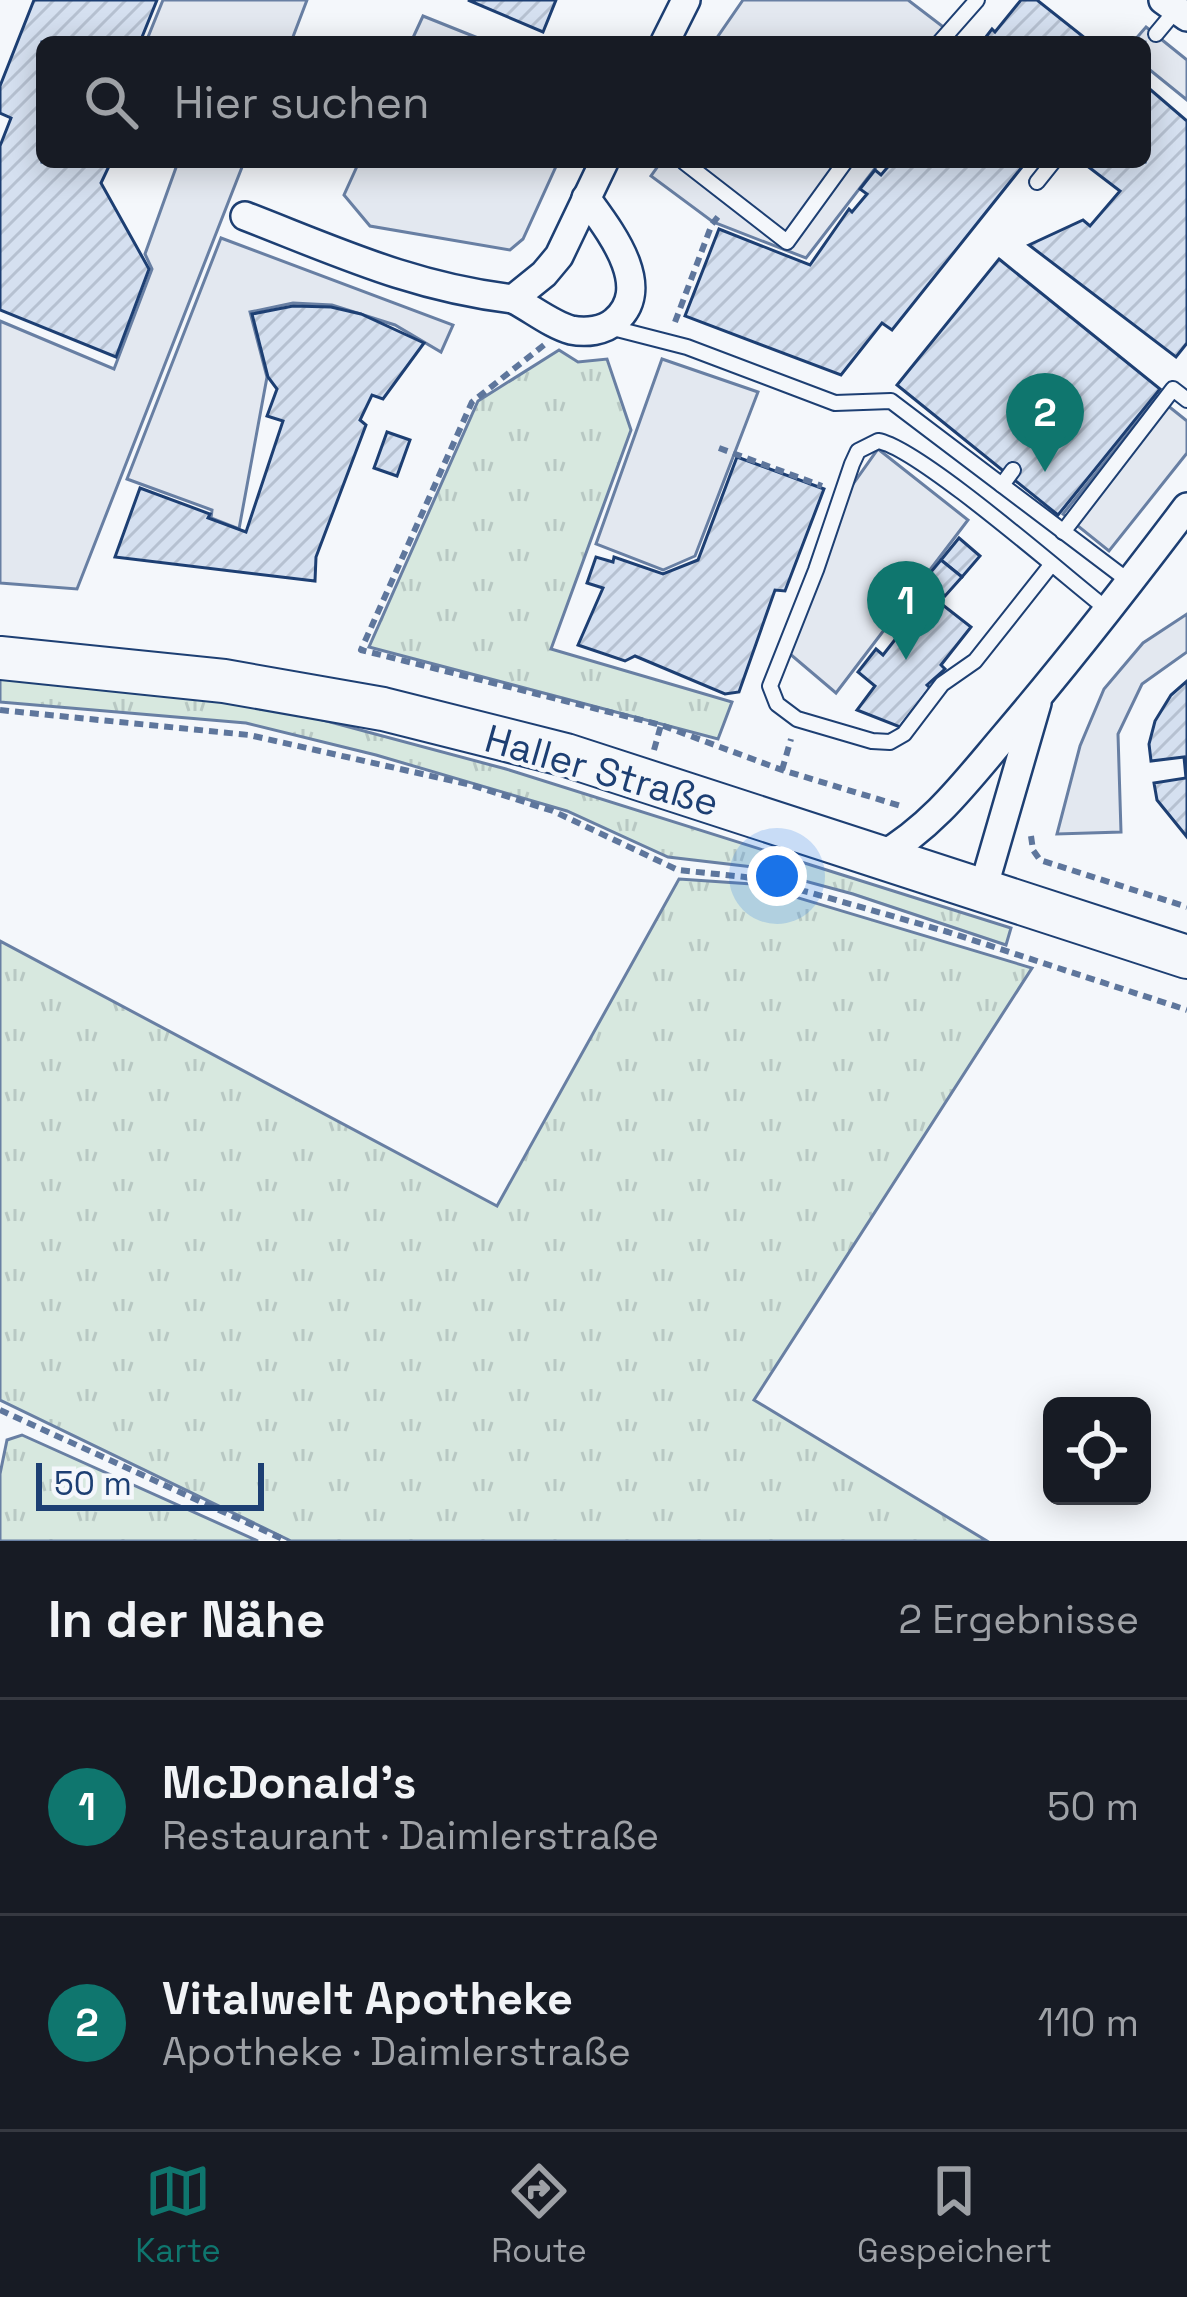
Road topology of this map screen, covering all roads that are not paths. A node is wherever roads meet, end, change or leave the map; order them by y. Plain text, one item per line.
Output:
1 (686, 0) edge
2 (976, 0) edge
3 (1176, 9) edge
4 (1156, 34) dead end
5 (667, 36) edge
6 (945, 36) edge
7 (601, 168) edge
8 (692, 168) edge
9 (841, 168) edge
10 (1048, 168) edge
11 (1037, 182) dead end
12 (586, 198) junction
13 (244, 216) dead end
14 (513, 299) junction
15 (609, 327) junction
16 (1187, 400) edge
17 (945, 416) dead end
18 (933, 432) junction
19 (1013, 470) dead end
20 (1002, 485) junction
21 (1187, 507) edge
22 (1063, 532) junction
23 (1051, 565) junction
24 (1130, 582) junction
25 (1108, 610) junction
26 (0, 658) edge
27 (1038, 699) junction
28 (880, 857) junction
29 (982, 889) junction
30 (1187, 957) edge

1 - 5 street
2 - 6 lane
3 - 4 lane
7 - 12 street
8 - 9 lane
10 - 11 lane
12 - 14 street
12 - 15 street
13 - 14 street
14 - 15 street
15 - 18 lane
16 - 22 lane
17 - 18 lane
18 - 20 lane
19 - 20 lane
20 - 22 lane
21 - 24 street
22 - 24 lane
23 - 23 lane
23 - 25 lane
24 - 25 street
25 - 27 street
26 - 28 main road, Haller Straße
27 - 28 street
27 - 29 street
28 - 29 main road, Haller Straße
29 - 30 main road, Haller Straße

